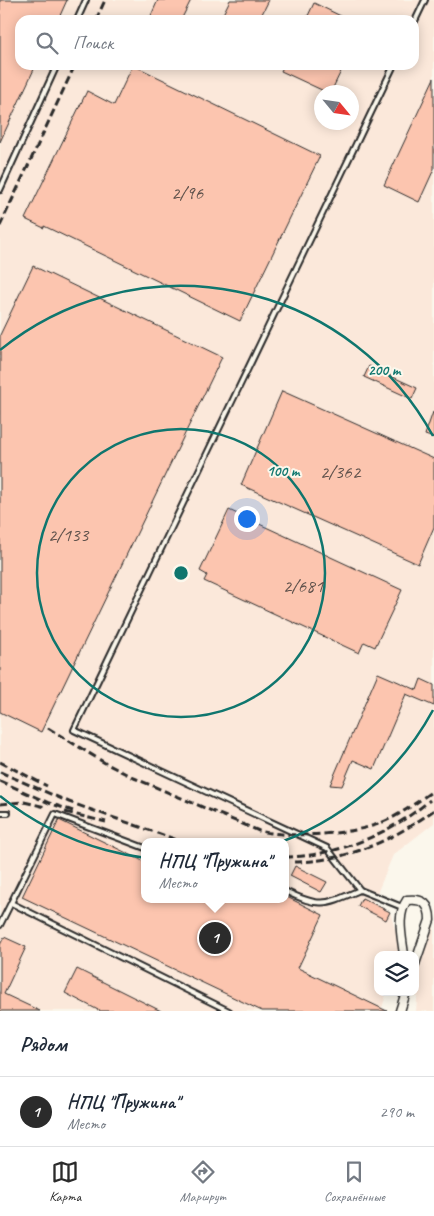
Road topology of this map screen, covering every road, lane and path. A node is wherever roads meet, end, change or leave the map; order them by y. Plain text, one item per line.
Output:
1 (86, 0) edge
2 (425, 0) edge
3 (79, 15) edge
4 (418, 15) edge
5 (54, 70) edge
6 (392, 70) edge
7 (0, 190) edge
8 (0, 813) edge
9 (8, 813) dead end
10 (141, 846) edge
11 (360, 890) junction
12 (289, 893) edge
13 (11, 903) junction
14 (402, 907) junction
15 (434, 911) edge
16 (430, 920) junction
17 (0, 924) edge
18 (404, 951) edge
19 (419, 952) edge
20 (405, 996) edge
21 (229, 1011) edge
22 (400, 1011) edge

1 - 3 lane
2 - 4 lane
5 - 7 lane
6 - 11 lane
8 - 9 lane
10 - 13 lane
11 - 12 lane
11 - 14 lane
13 - 17 lane
13 - 21 lane
14 - 16 street
14 - 18 street
15 - 16 lane
16 - 19 street
20 - 22 street

